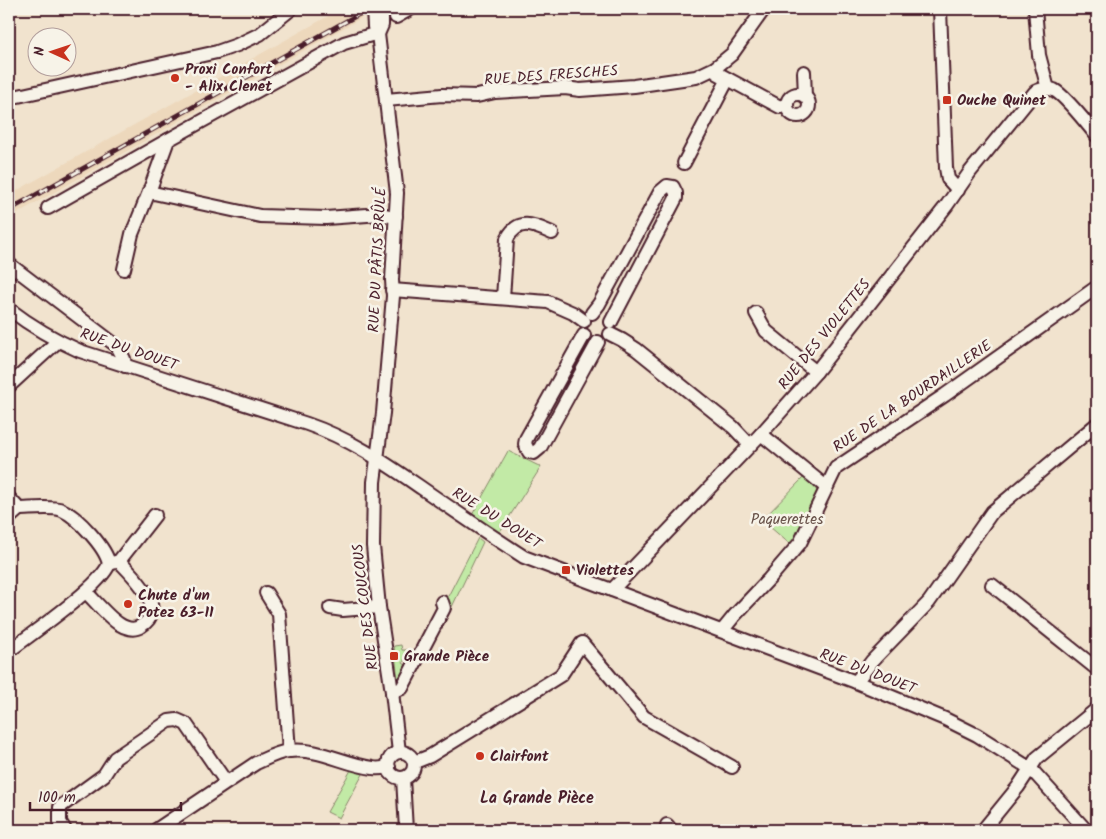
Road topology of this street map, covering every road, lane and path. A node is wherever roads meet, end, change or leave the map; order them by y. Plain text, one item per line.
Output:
1 (291, 9) edge
2 (373, 9) edge
3 (382, 9) edge
4 (410, 9) edge
5 (764, 9) edge
6 (940, 9) edge
7 (1035, 9) edge
8 (396, 17) dead end
9 (378, 34) junction
10 (715, 68) junction
11 (804, 72) dead end
12 (728, 79) junction
13 (1048, 89) junction
14 (805, 96) junction
15 (9, 98) edge
16 (386, 100) junction
17 (787, 104) junction
18 (1097, 136) edge
19 (168, 140) junction
20 (684, 163) dead end
21 (958, 190) junction
22 (149, 192) junction
23 (48, 208) dead end
24 (396, 216) junction
25 (552, 233) dead end
26 (9, 264) edge
27 (124, 269) dead end
28 (1097, 287) edge
29 (392, 290) junction
30 (503, 298) junction
31 (9, 309) edge
32 (756, 314) dead end
33 (588, 317) junction
34 (611, 328) junction
35 (584, 335) junction
36 (58, 341) junction
37 (598, 342) junction
38 (125, 366) junction
39 (816, 372) junction
40 (9, 386) edge
41 (1097, 424) edge
42 (761, 434) junction
43 (750, 445) junction
44 (378, 457) junction
45 (826, 486) junction
46 (9, 498) edge
47 (19, 509) junction
48 (155, 515) dead end
49 (9, 518) edge
50 (114, 563) junction
51 (992, 585) dead end
52 (612, 590) junction
53 (86, 592) junction
54 (266, 593) dead end
55 (442, 602) dead end
56 (379, 607) junction
57 (330, 608) dead end
58 (722, 631) junction
59 (9, 651) edge
60 (1097, 669) edge
61 (856, 682) junction
62 (392, 692) junction
63 (1097, 709) edge
64 (289, 751) junction
65 (399, 752) junction
66 (414, 761) junction
67 (388, 767) junction
68 (732, 767) dead end
69 (1031, 769) junction
70 (403, 778) junction
71 (226, 782) junction
72 (65, 830) edge
73 (156, 830) edge
74 (406, 830) edge
75 (983, 830) edge
76 (1086, 830) edge

1 - 15 street
2 - 9 street, RUE DU PÂTIS BRÛLÉ
3 - 9 street, RUE DU PÂTIS BRÛLÉ
4 - 8 street
5 - 10 street, RUE DES FRESCHES
6 - 21 street
7 - 13 street
9 - 16 street, RUE DU PÂTIS BRÛLÉ
9 - 19 street
10 - 12 street
10 - 16 street, RUE DES FRESCHES
11 - 14 street
12 - 17 street
12 - 20 street
13 - 18 street
13 - 21 street, RUE DES VIOLETTES
14 - 17 street
14 - 17 street
16 - 24 street, RUE DU PÂTIS BRÛLÉ
19 - 22 street
19 - 23 street
21 - 39 street, RUE DES VIOLETTES
22 - 24 street
22 - 27 street
24 - 29 street, RUE DU PÂTIS BRÛLÉ
25 - 30 street
26 - 38 street
28 - 45 street, RUE DE LA BOURDAILLERIE
29 - 30 street
29 - 44 street, RUE DU PÂTIS BRÛLÉ
30 - 33 street
31 - 36 street, RUE DU DOUET
32 - 39 street
33 - 34 street
33 - 34 street
33 - 35 street
34 - 37 street
34 - 43 street
35 - 37 street
35 - 37 street
36 - 38 street, RUE DU DOUET
36 - 40 street
38 - 44 street, RUE DU DOUET
39 - 42 street, RUE DES VIOLETTES
41 - 61 street
42 - 43 street, RUE DES VIOLETTES
42 - 45 street
43 - 52 street, RUE DES VIOLETTES
44 - 52 street, RUE DU DOUET
44 - 56 street, RUE DES COUCOUS
45 - 58 street, RUE DE LA BOURDAILLERIE
46 - 47 street
47 - 49 street
47 - 50 street
48 - 50 street
50 - 53 street
50 - 53 street
51 - 60 street
52 - 58 street, RUE DU DOUET
53 - 59 street
54 - 64 street
55 - 62 street
56 - 57 street
56 - 62 street, RUE DES COUCOUS
58 - 61 street, RUE DU DOUET
61 - 69 street, RUE DU DOUET
62 - 65 street, RUE DES COUCOUS
63 - 69 street
64 - 67 street
64 - 71 street
65 - 66 street
65 - 67 street
66 - 68 street
66 - 70 street
67 - 70 street
69 - 75 street
69 - 76 street, RUE DU DOUET
70 - 74 street
71 - 72 street
71 - 73 street

